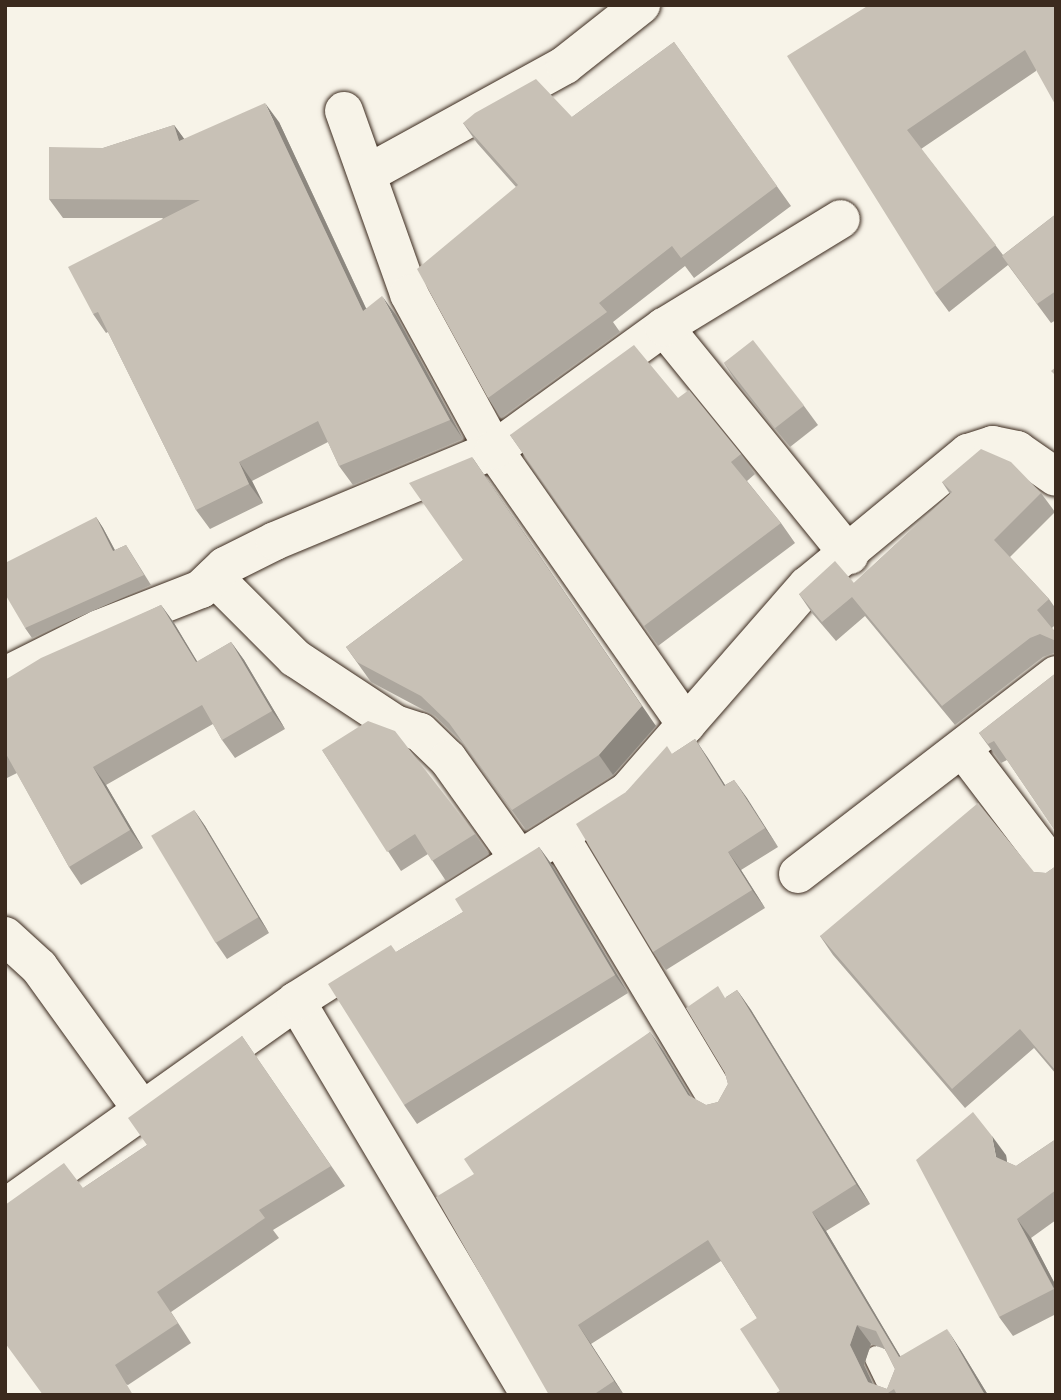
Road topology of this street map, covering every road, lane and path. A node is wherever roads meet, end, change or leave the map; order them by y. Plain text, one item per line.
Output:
1 (641, 5) edge
2 (344, 111) dead end
3 (366, 174) junction
4 (841, 219) dead end
5 (664, 327) junction
6 (494, 450) junction
7 (1056, 477) edge
8 (849, 555) junction
9 (215, 577) junction
10 (1056, 675) edge
11 (5, 676) edge
12 (686, 724) junction
13 (962, 749) junction
14 (559, 835) junction
15 (520, 860) junction
16 (1056, 871) edge
17 (798, 874) dead end
18 (5, 936) edge
19 (296, 1001) junction
20 (720, 1103) edge
21 (143, 1111) junction
22 (5, 1208) edge
23 (877, 1358) edge
24 (530, 1395) edge
25 (895, 1395) edge

1 - 3 street
2 - 3 street
3 - 6 street
4 - 5 street
5 - 6 street
5 - 8 street
6 - 9 street
6 - 12 street
7 - 8 street
8 - 12 street
9 - 11 street
9 - 15 street
10 - 13 street
12 - 14 street
13 - 16 street
13 - 17 street
14 - 15 street
14 - 20 street
15 - 19 street
18 - 21 street
19 - 21 street
19 - 24 street
21 - 22 street
23 - 25 lane

